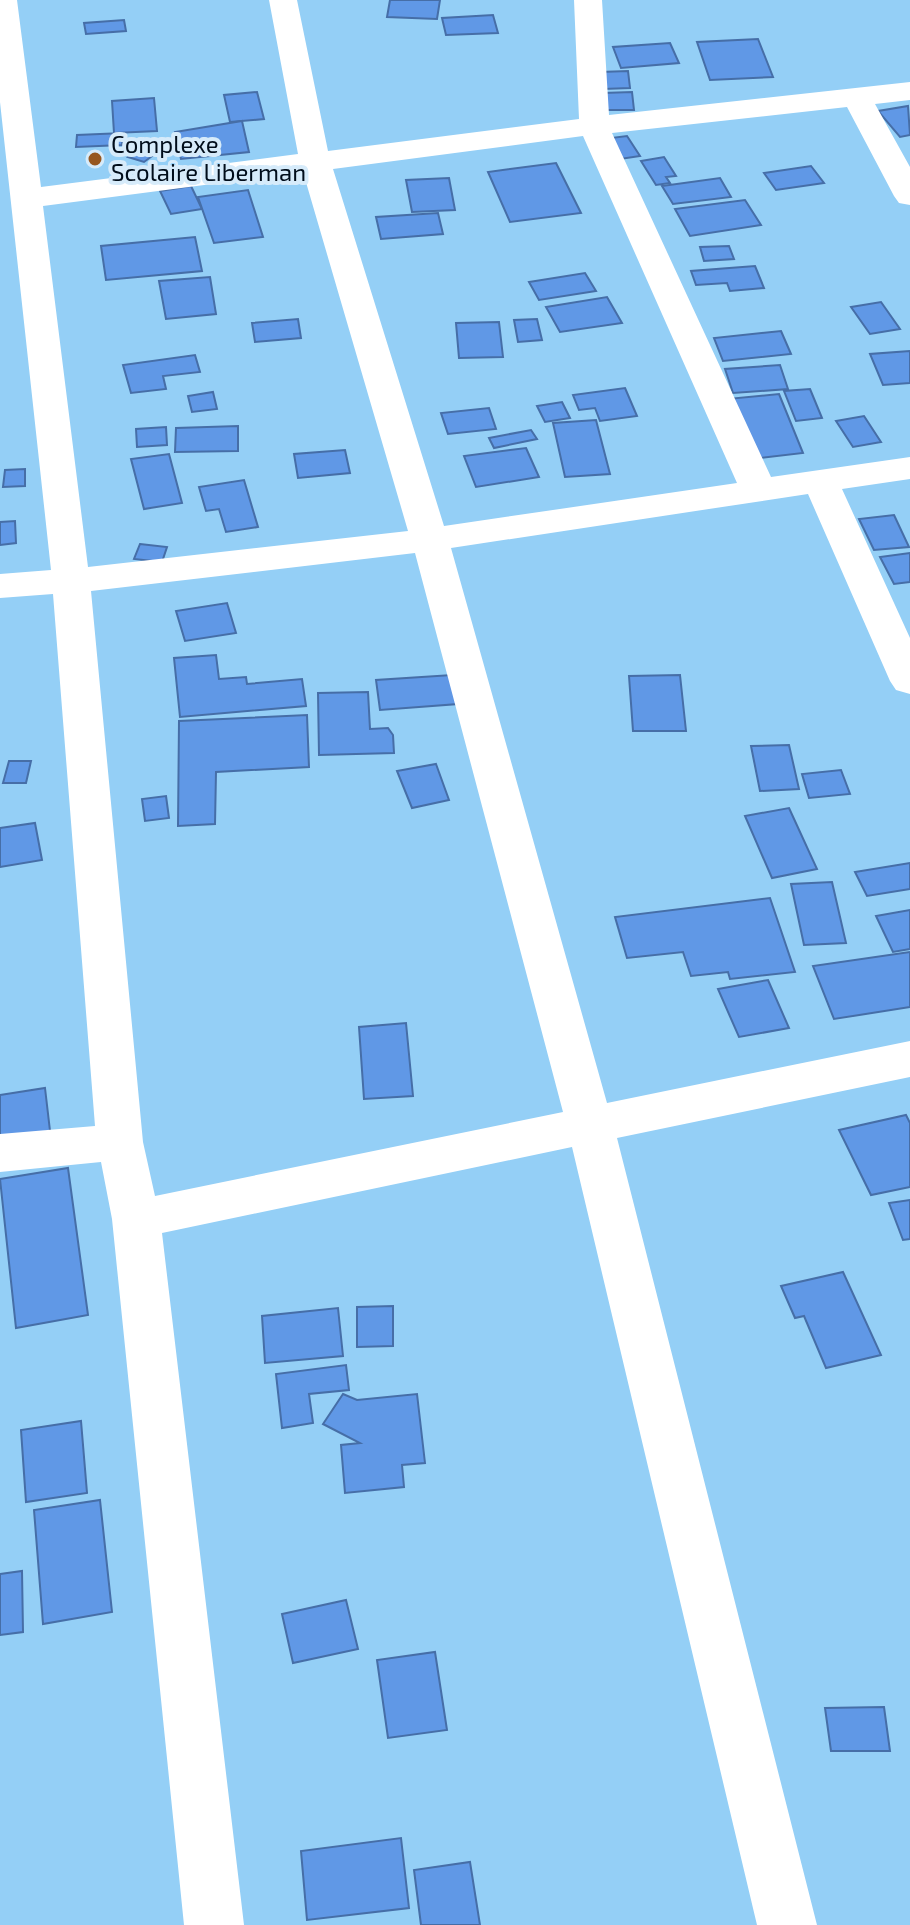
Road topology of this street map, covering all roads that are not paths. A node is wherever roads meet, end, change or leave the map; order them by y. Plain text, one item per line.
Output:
1 (3, 0) edge
2 (283, 0) edge
3 (588, 0) edge
4 (910, 91) edge
5 (857, 98) junction
6 (594, 126) junction
7 (315, 161) junction
8 (910, 196) edge
9 (28, 198) junction
10 (910, 468) edge
11 (820, 481) junction
12 (758, 489) junction
13 (430, 541) junction
14 (71, 581) junction
15 (0, 586) edge
16 (910, 681) edge
17 (910, 1059) edge
18 (590, 1125) junction
19 (120, 1142) junction
20 (0, 1153) edge
21 (136, 1219) junction
22 (214, 1925) edge
23 (787, 1925) edge

1 - 9 street
2 - 7 street
3 - 6 street
4 - 5 street
5 - 6 street
5 - 8 street
6 - 7 street
6 - 12 street
7 - 9 street
7 - 13 street
9 - 14 street
10 - 11 street
11 - 12 street
11 - 16 street
12 - 13 street
13 - 14 street
13 - 18 street
14 - 15 street
14 - 19 street
17 - 18 street
18 - 21 street
18 - 23 street
19 - 20 street
19 - 21 street
21 - 22 street

